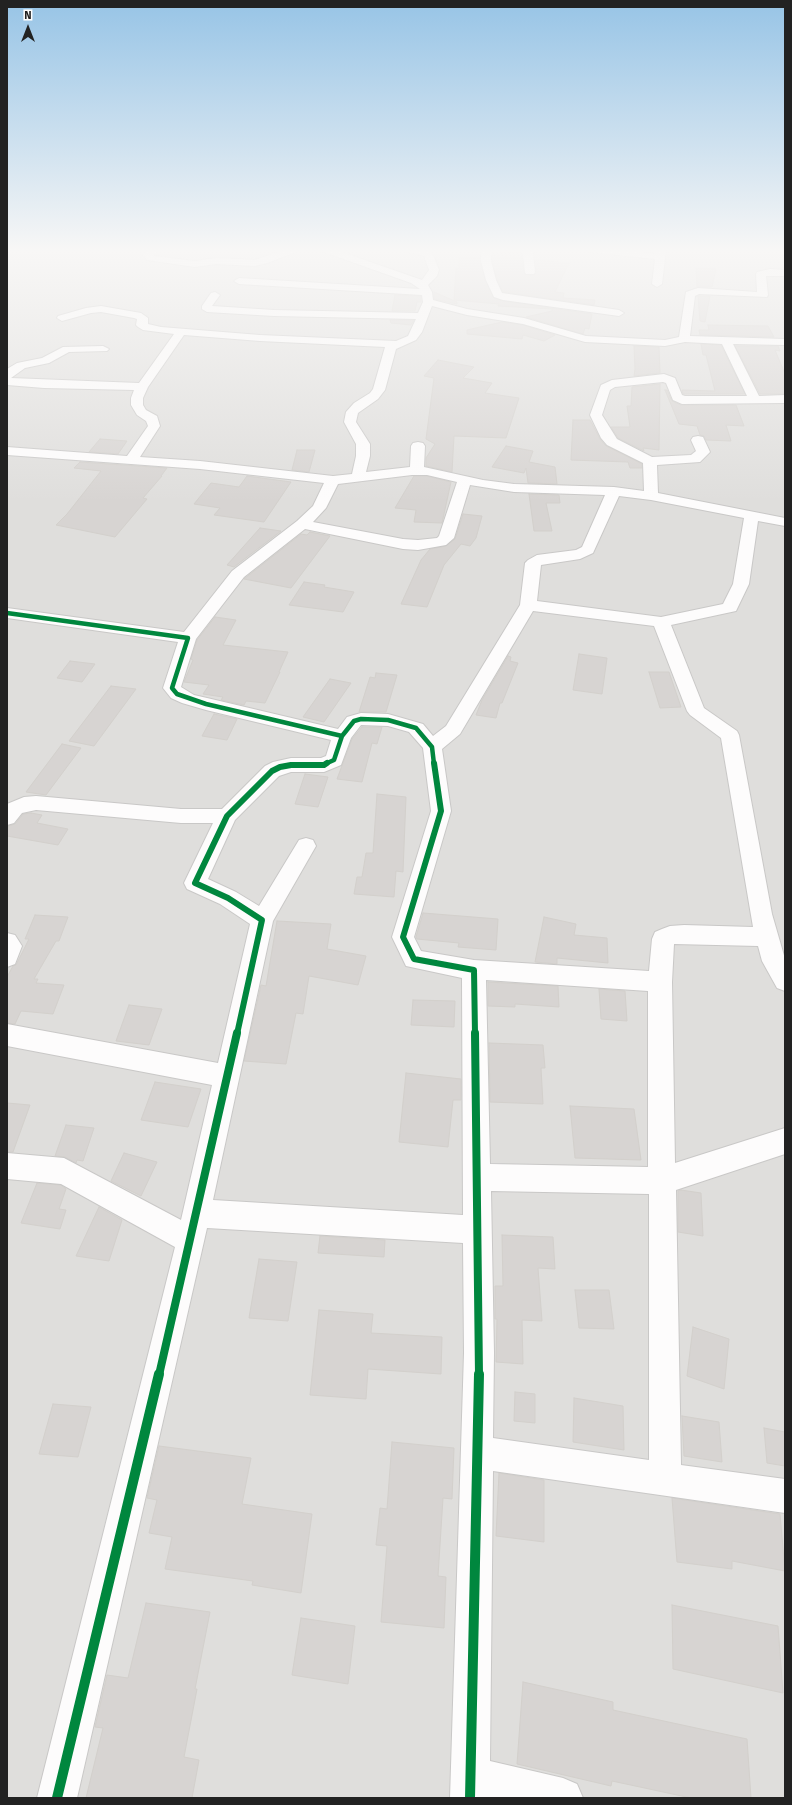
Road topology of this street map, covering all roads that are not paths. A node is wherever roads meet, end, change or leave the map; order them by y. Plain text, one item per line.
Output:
1 (180, 333) edge
2 (197, 333) edge
3 (415, 333) edge
4 (578, 333) edge
5 (685, 333) edge
6 (684, 339) junction
7 (726, 341) junction
8 (782, 342) edge
9 (397, 344) junction
10 (103, 349) dead end
11 (785, 354) edge
12 (7, 375) edge
13 (7, 381) edge
14 (142, 387) junction
15 (756, 399) junction
16 (785, 399) edge
17 (698, 440) dead end
18 (418, 446) dead end
19 (7, 451) edge
20 (131, 460) junction
21 (650, 462) junction
22 (417, 471) junction
23 (358, 478) junction
24 (464, 479) junction
25 (333, 480) junction
26 (614, 490) junction
27 (651, 496) junction
28 (752, 515) junction
29 (785, 522) edge
30 (302, 524) junction
31 (528, 605) junction
32 (7, 613) edge
33 (660, 622) junction
34 (188, 638) junction
35 (342, 736) junction
36 (432, 747) junction
37 (227, 816) junction
38 (7, 818) edge
39 (306, 846) dead end
40 (262, 920) junction
41 (767, 937) junction
42 (7, 942) edge
43 (7, 957) edge
44 (474, 970) junction
45 (785, 981) edge
46 (660, 982) junction
47 (7, 1035) edge
48 (226, 1076) junction
49 (785, 1141) edge
50 (7, 1166) edge
51 (477, 1177) junction
52 (662, 1181) junction
53 (196, 1213) junction
54 (477, 1230) junction
55 (190, 1240) junction
56 (477, 1452) junction
57 (665, 1478) junction
58 (785, 1496) edge
59 (470, 1787) edge
60 (57, 1798) edge
61 (563, 1798) edge

1 - 14 street
2 - 9 street
3 - 9 street
4 - 6 street
5 - 6 street
6 - 7 street
7 - 8 street
7 - 15 street
8 - 11 street
9 - 23 street
10 - 12 street
13 - 14 street
14 - 20 street
15 - 16 street
15 - 21 street
17 - 21 street
18 - 22 street
19 - 20 street
20 - 25 street
21 - 27 street
22 - 23 street
22 - 24 street
23 - 25 street
24 - 26 street
24 - 30 street
25 - 30 street
26 - 27 street
26 - 31 street
27 - 28 street
28 - 29 street
28 - 33 street
30 - 34 street
31 - 33 street
31 - 36 street
32 - 34 street
33 - 41 street
34 - 35 street
35 - 36 street
35 - 37 street
36 - 44 street
37 - 38 street
37 - 40 street
39 - 40 street
40 - 48 street
41 - 45 street
41 - 46 street
42 - 43 street
44 - 46 street
44 - 51 street
46 - 52 street
47 - 48 street
48 - 53 street
49 - 52 street
50 - 55 street
51 - 52 street
51 - 54 street
52 - 57 street
53 - 54 street
53 - 55 street
54 - 56 street
55 - 60 street
56 - 57 street
56 - 59 street
57 - 58 street
59 - 61 street

